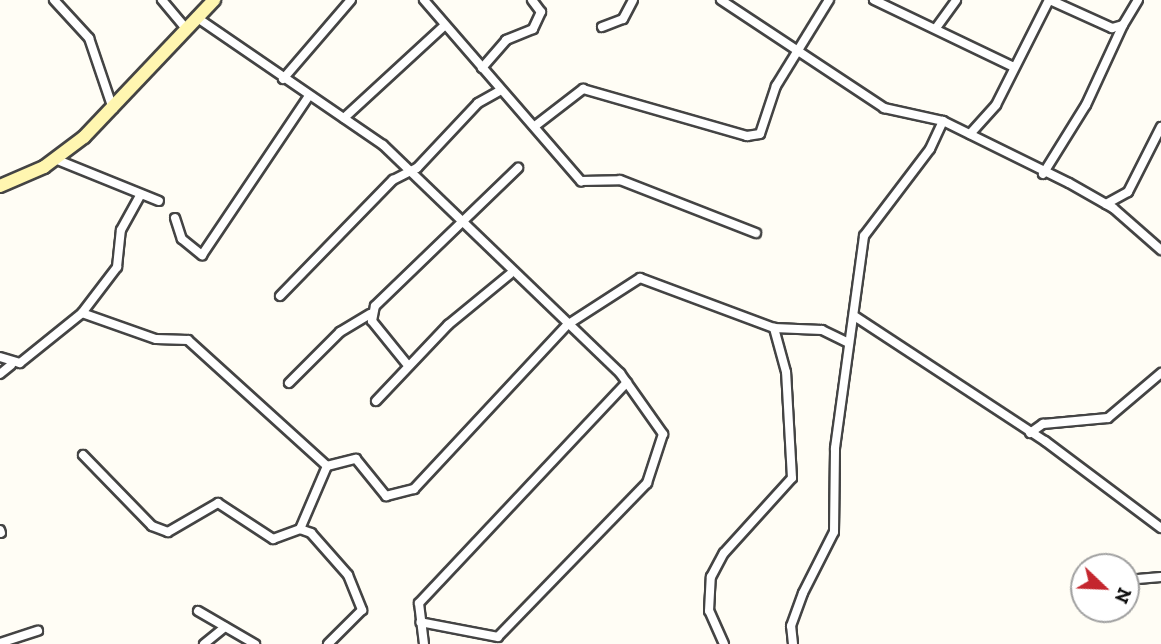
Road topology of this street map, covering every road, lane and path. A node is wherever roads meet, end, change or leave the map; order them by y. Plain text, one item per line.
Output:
1 (54, 0) edge
2 (162, 0) edge
3 (214, 0) edge
4 (351, 0) edge
5 (424, 0) edge
6 (533, 0) edge
7 (633, 0) edge
8 (721, 0) edge
9 (829, 0) edge
10 (874, 0) edge
11 (956, 0) edge
12 (1050, 0) edge
13 (1138, 0) edge
14 (199, 19) junction
15 (1123, 25) junction
16 (443, 27) junction
17 (602, 27) dead end
18 (936, 28) junction
19 (187, 30) junction
20 (796, 54) junction
21 (1012, 66) junction
22 (482, 68) junction
23 (284, 79) junction
24 (498, 92) junction
25 (309, 96) junction
26 (113, 110) junction
27 (344, 118) junction
28 (943, 121) junction
29 (536, 127) junction
30 (1161, 127) edge
31 (970, 134) junction
32 (55, 159) junction
33 (518, 168) dead end
34 (412, 172) junction
35 (1043, 173) junction
36 (0, 186) edge
37 (139, 197) junction
38 (159, 201) dead end
39 (1106, 204) junction
40 (175, 218) dead end
41 (459, 225) junction
42 (756, 233) dead end
43 (1161, 250) edge
44 (510, 274) junction
45 (280, 296) dead end
46 (82, 313) junction
47 (370, 314) junction
48 (856, 317) junction
49 (567, 325) junction
50 (774, 328) junction
51 (849, 343) junction
52 (0, 357) edge
53 (406, 363) dead end
54 (11, 365) junction
55 (1161, 373) edge
56 (0, 374) edge
57 (627, 382) junction
58 (289, 383) dead end
59 (376, 401) dead end
60 (1030, 433) junction
61 (83, 455) dead end
62 (327, 466) junction
63 (1161, 528) edge
64 (299, 529) junction
65 (1161, 577) edge
66 (1140, 579) edge
67 (198, 611) dead end
68 (420, 622) junction
69 (225, 627) junction
70 (38, 631) dead end
71 (0, 643) edge
72 (204, 644) edge
73 (254, 644) edge
74 (328, 644) edge
75 (424, 644) edge
76 (724, 644) edge
77 (793, 644) edge

1 - 26 street
2 - 19 street
3 - 14 street
4 - 23 street
5 - 16 street
6 - 22 street
7 - 17 street
8 - 20 street
9 - 20 street
10 - 18 street
11 - 18 street
12 - 15 street
12 - 21 street
13 - 15 street
14 - 19 street
14 - 23 street
15 - 35 street
16 - 22 street
16 - 27 street
18 - 21 street
19 - 26 street
20 - 28 street
20 - 29 street
21 - 31 street
22 - 24 street
23 - 25 street
24 - 29 street
24 - 34 street
25 - 27 street
25 - 40 street
26 - 32 street
27 - 34 street
28 - 31 street
28 - 48 street
29 - 42 street
30 - 39 street
31 - 35 street
32 - 36 street
32 - 37 street
33 - 41 street
34 - 41 street
34 - 45 street
35 - 39 street
37 - 38 street
37 - 46 street
39 - 43 street
41 - 44 street
41 - 47 street
44 - 49 street
44 - 59 street
46 - 54 street
46 - 62 street
47 - 53 street
47 - 58 street
48 - 51 street
48 - 60 street
49 - 50 street
49 - 57 street
49 - 62 street
50 - 51 street
50 - 76 street
51 - 77 street
52 - 54 street
54 - 56 street
55 - 60 street
57 - 68 street
57 - 68 street
60 - 63 street
61 - 64 street
62 - 64 street
64 - 74 street
65 - 66 street
67 - 69 street
68 - 75 street
69 - 72 street
69 - 73 street
70 - 71 street

